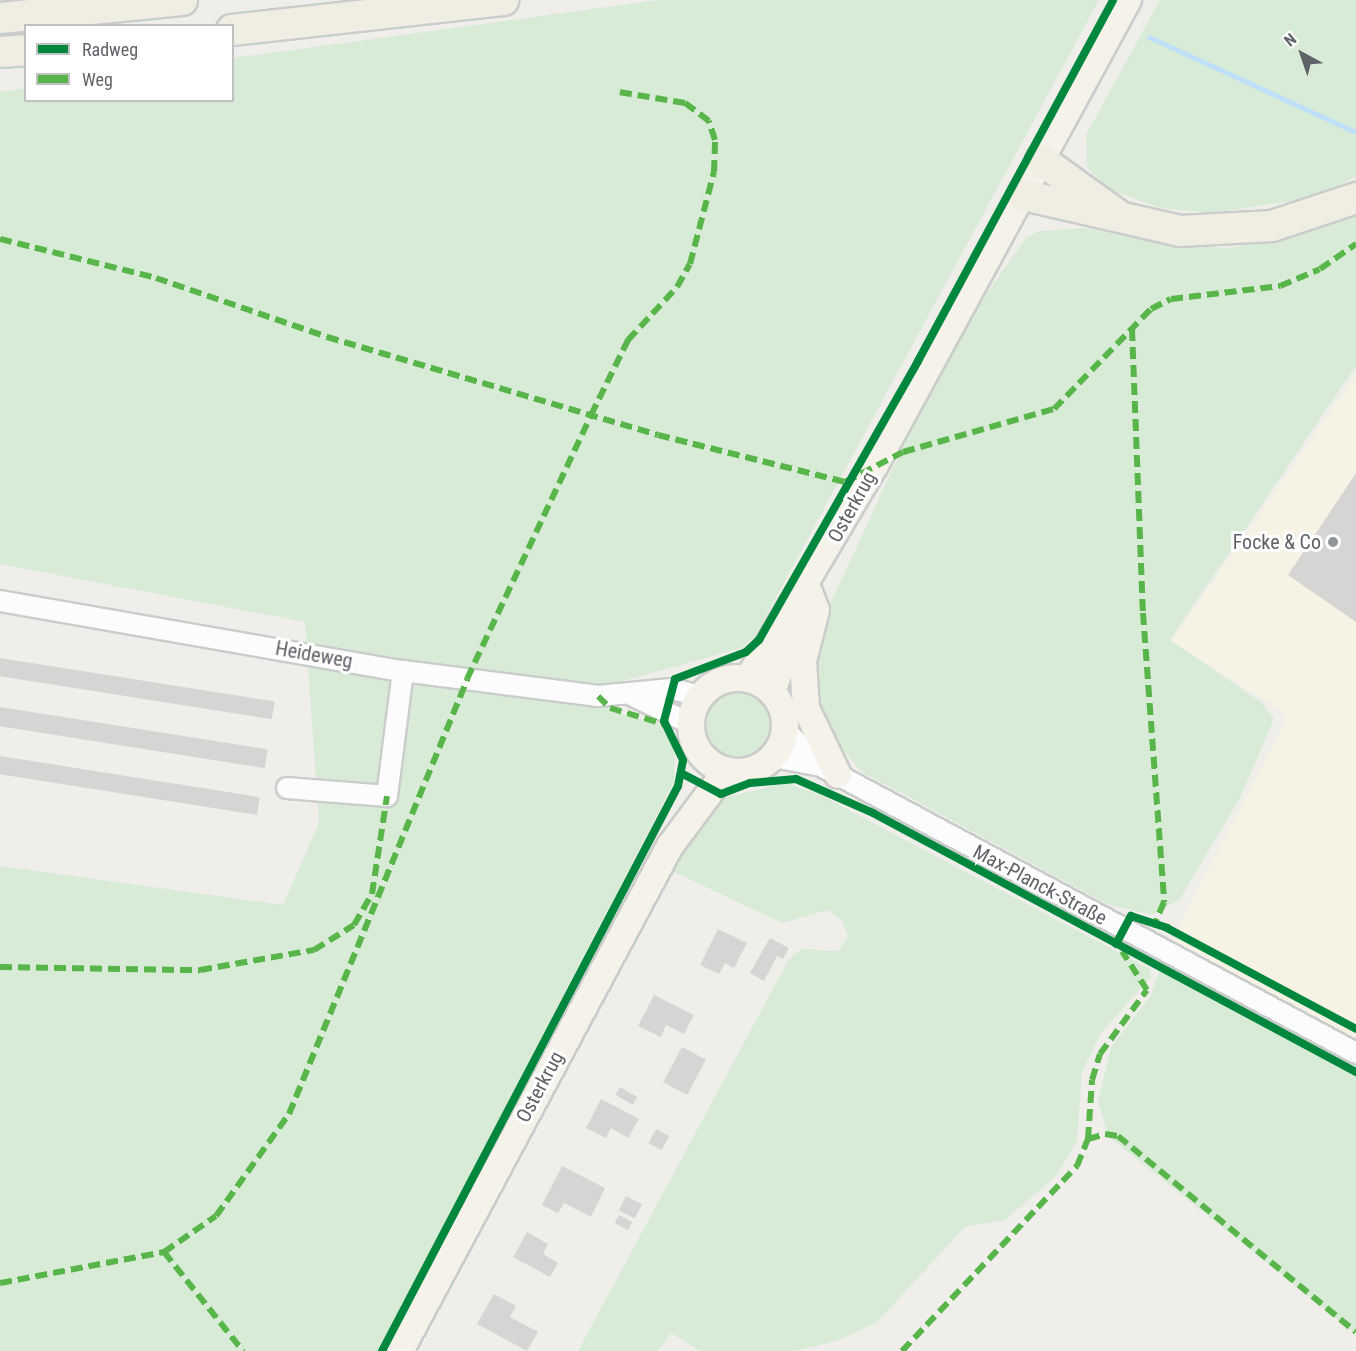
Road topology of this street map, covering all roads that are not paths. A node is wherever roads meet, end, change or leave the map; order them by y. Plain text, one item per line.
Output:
1 (182, 0) edge
2 (503, 0) edge
3 (1128, 0) edge
4 (0, 18) edge
5 (234, 30) edge
6 (24, 50) edge
7 (0, 52) edge
8 (1041, 160) junction
9 (1023, 195) junction
10 (1356, 198) edge
11 (1124, 220) junction
12 (812, 581) junction
13 (0, 601) edge
14 (403, 671) junction
15 (748, 679) junction
16 (772, 692) junction
17 (631, 695) junction
18 (700, 696) junction
19 (691, 724) junction
20 (785, 730) junction
21 (703, 757) junction
22 (773, 757) junction
23 (830, 770) junction
24 (726, 771) junction
25 (287, 788) dead end
26 (682, 824) junction
27 (1356, 1053) edge
28 (400, 1351) edge

1 - 4 highway
2 - 5 highway
3 - 8 main road, Osterkrug
6 - 7 highway
8 - 9 main road, Osterkrug
8 - 11 highway
9 - 11 highway
9 - 12 main road, Osterkrug
10 - 11 highway
12 - 15 main road, Osterkrug
12 - 16 main road, Osterkrug
12 - 23 main road
13 - 14 street, Heideweg
14 - 17 street, Heideweg
14 - 25 street
15 - 16 main road
15 - 18 main road
16 - 20 main road
17 - 18 street, Heideweg
17 - 19 street, Heideweg
18 - 19 main road
19 - 21 main road
20 - 22 main road
20 - 23 street, Max-Planck-Straße
21 - 24 main road
21 - 26 main road, Osterkrug
22 - 23 street, Max-Planck-Straße
22 - 24 main road
23 - 27 street, Max-Planck-Straße
24 - 26 main road, Osterkrug
26 - 28 main road, Osterkrug

